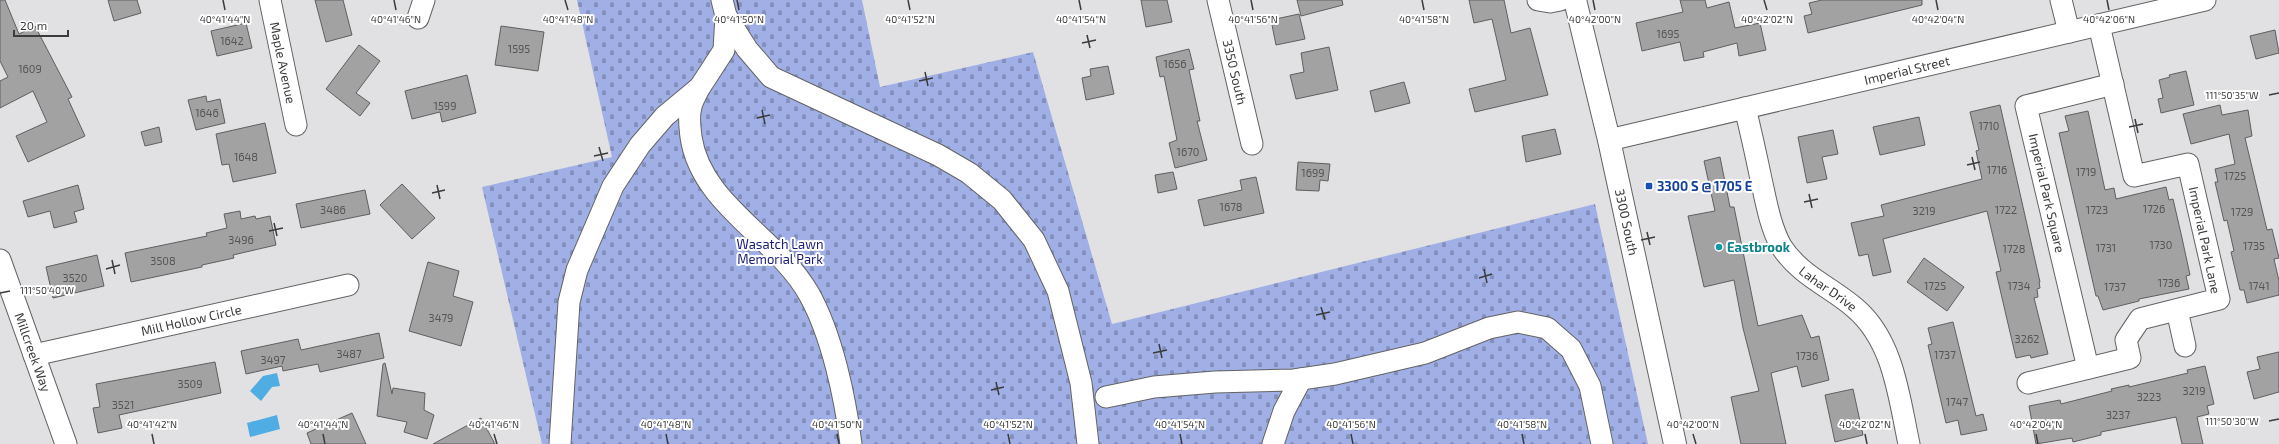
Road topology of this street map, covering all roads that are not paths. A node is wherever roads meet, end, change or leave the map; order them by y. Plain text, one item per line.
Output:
1 (270, 0) edge
2 (1218, 0) edge
3 (1538, 0) edge
4 (1560, 0) edge
5 (1575, 0) edge
6 (2061, 0) edge
7 (2205, 0) edge
8 (724, 8) edge
9 (2099, 25) junction
10 (2069, 32) junction
11 (2113, 84) junction
12 (700, 87) junction
13 (1745, 108) junction
14 (296, 125) dead end
15 (1609, 140) junction
16 (1252, 144) dead end
17 (0, 260) edge
18 (348, 285) dead end
19 (2177, 310) junction
20 (2185, 346) dead end
21 (34, 355) junction
22 (2088, 368) junction
23 (1301, 379) junction
24 (2028, 383) dead end
25 (1106, 397) dead end
26 (66, 444) edge
27 (560, 444) edge
28 (851, 444) edge
29 (1088, 444) edge
30 (1273, 444) edge
31 (1602, 444) edge
32 (1675, 444) edge
33 (1909, 444) edge

1 - 14 street, Maple Avenue
2 - 16 street, 3350 South
3 - 4 street
5 - 15 main road, 3300 South
6 - 10 street
7 - 9 street, Imperial Street
8 - 12 street
8 - 29 street
9 - 10 street, Imperial Street
9 - 11 street, Imperial Park Lane
10 - 13 street, Imperial Street
11 - 19 street, Imperial Park Lane
11 - 22 street, Imperial Park Square
12 - 27 street
12 - 28 street
13 - 15 street, Imperial Street
13 - 33 street, Lahar Drive
15 - 32 main road, 3300 South
17 - 21 street, Millcreek Way
18 - 21 street, Mill Hollow Circle
19 - 20 street
19 - 22 street, Imperial Park Lane
21 - 26 street, Millcreek Way
22 - 24 street, Imperial Park Lane
23 - 25 street
23 - 30 street
23 - 31 street

